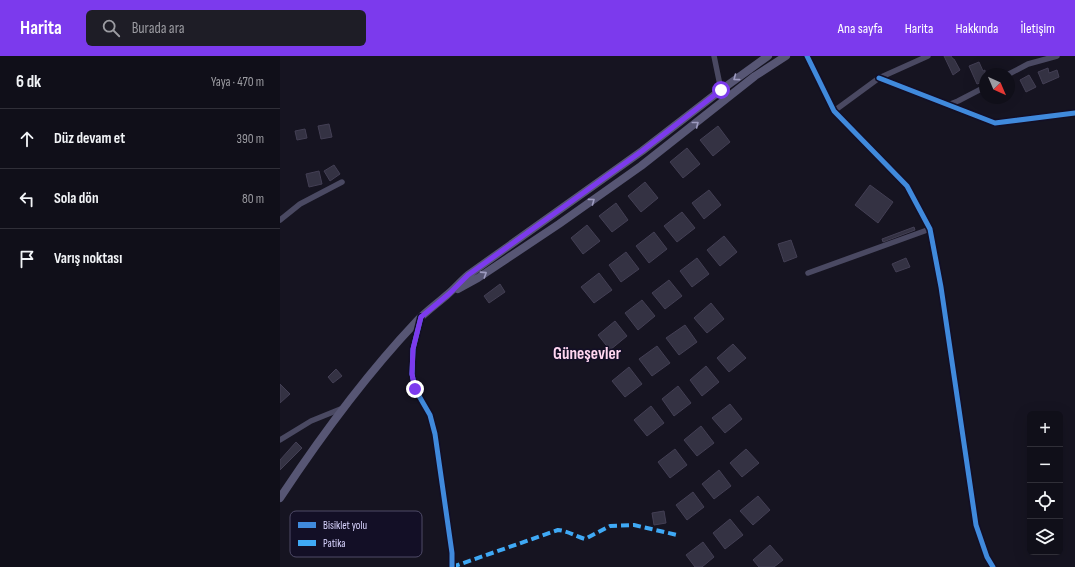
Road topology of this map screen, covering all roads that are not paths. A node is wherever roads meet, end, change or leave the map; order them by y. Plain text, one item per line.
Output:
1 (714, 56) edge
2 (768, 56) edge
3 (786, 56) edge
4 (807, 56) edge
5 (928, 56) edge
6 (1057, 56) edge
7 (1015, 71) edge
8 (879, 78) junction
9 (721, 90) junction
10 (979, 90) edge
11 (948, 105) junction
12 (834, 111) junction
13 (1075, 113) edge
14 (342, 182) dead end
15 (280, 220) edge
16 (930, 229) junction
17 (808, 273) dead end
18 (450, 293) junction
19 (421, 317) junction
20 (345, 407) junction
21 (280, 440) edge
22 (280, 498) edge
23 (452, 567) edge
24 (993, 567) edge

1 - 9 street
2 -> 9 main road
18 -> 3 main road
4 - 12 street
5 - 8 street
6 - 7 street
8 - 11 street
8 - 12 street
9 - 18 main road
10 - 11 street
11 - 13 street
12 - 16 street
14 - 15 street
16 - 17 street
16 - 24 street
18 - 19 main road
19 - 20 main road
19 - 23 street
20 - 21 street
20 - 22 main road

